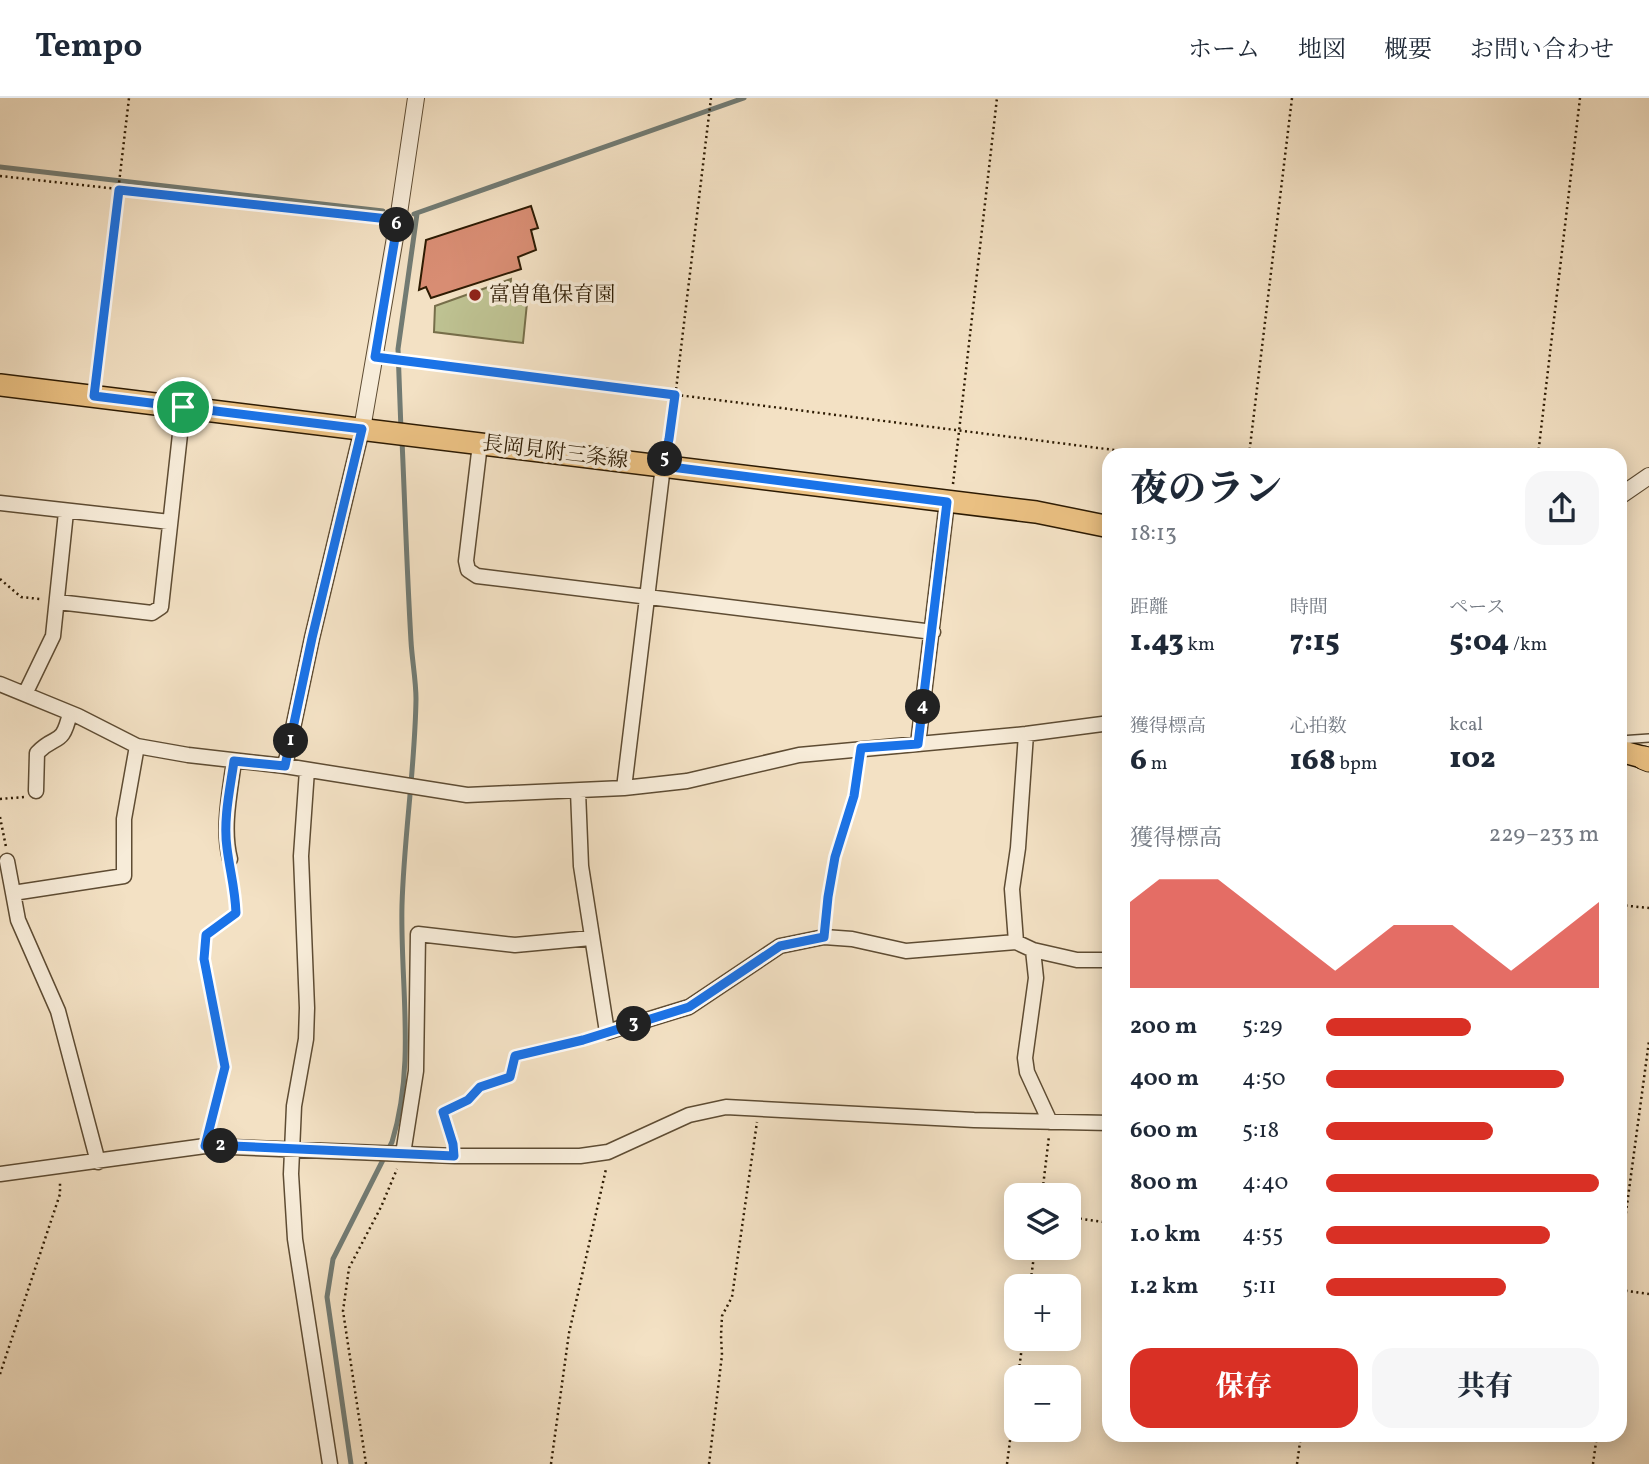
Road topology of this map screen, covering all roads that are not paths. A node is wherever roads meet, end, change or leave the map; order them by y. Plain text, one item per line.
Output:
1 (416, 98) edge
2 (0, 385) edge
3 (183, 407) junction
4 (362, 429) junction
5 (480, 444) junction
6 (663, 466) junction
7 (1649, 476) edge
8 (1627, 491) edge
9 (951, 502) junction
10 (0, 503) edge
11 (66, 512) junction
12 (170, 522) junction
13 (1102, 525) edge
14 (648, 598) junction
15 (58, 602) junction
16 (933, 632) junction
17 (0, 684) edge
18 (25, 694) junction
19 (70, 713) junction
20 (1102, 724) edge
21 (1026, 734) junction
22 (918, 744) junction
23 (1627, 744) edge
24 (137, 746) junction
25 (1627, 752) edge
26 (1648, 755) edge
27 (234, 761) junction
28 (285, 766) junction
29 (307, 770) junction
30 (624, 788) junction
31 (36, 791) road end
32 (578, 792) junction
33 (230, 859) road end
34 (8, 861) road end
35 (13, 893) junction
36 (591, 938) junction
37 (1017, 942) junction
38 (1033, 950) junction
39 (1102, 960) edge
40 (1050, 1122) junction
41 (1102, 1123) edge
42 (292, 1148) junction
43 (403, 1154) junction
44 (98, 1162) junction
45 (0, 1174) edge
46 (330, 1464) edge

1 - 4 street
2 - 3 main road, 長岡見附三条線
3 - 4 main road, 長岡見附三条線
3 - 12 street
4 - 5 main road, 長岡見附三条線
4 - 28 street
5 - 6 main road, 長岡見附三条線
5 - 14 street
6 - 9 main road, 長岡見附三条線
6 - 14 street
7 - 8 street
9 - 13 main road, 長岡見附三条線
9 - 16 street
10 - 11 street
11 - 12 street
11 - 15 street
12 - 15 street
14 - 16 street
14 - 30 street
15 - 18 street
16 - 22 street
17 - 18 street
18 - 19 street
19 - 24 street
19 - 31 street
20 - 21 street
21 - 22 street
21 - 37 street
22 - 30 street
23 - 26 lane
24 - 27 street
24 - 35 street
25 - 26 main road
27 - 28 street
27 - 33 street
28 - 29 street
29 - 32 street
29 - 42 street
30 - 32 street
32 - 36 street
34 - 35 street
35 - 44 street
36 - 37 street
36 - 43 street
37 - 38 street
38 - 39 street
38 - 40 street
40 - 41 street
40 - 43 street
42 - 43 street
42 - 44 street
42 - 46 street
44 - 45 street

